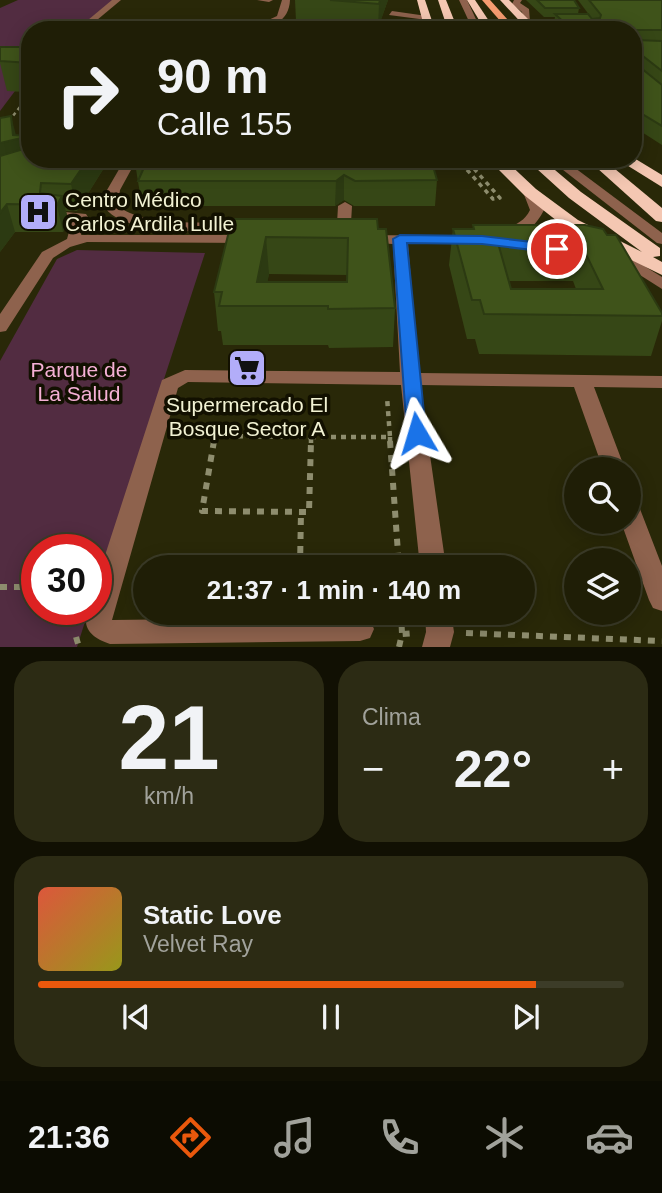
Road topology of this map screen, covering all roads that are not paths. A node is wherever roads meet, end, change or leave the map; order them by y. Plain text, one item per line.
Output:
1 (117, 0) edge
2 (261, 0) edge
3 (269, 0) edge
4 (286, 0) edge
5 (421, 0) edge
6 (442, 0) edge
7 (454, 0) edge
8 (463, 0) edge
9 (471, 0) edge
10 (486, 0) edge
11 (504, 0) edge
12 (518, 0) edge
13 (392, 13) dead end
14 (582, 14) edge
15 (427, 18) junction
16 (527, 20) joint
17 (91, 21) edge
18 (277, 21) edge
19 (428, 21) edge
20 (450, 21) edge
21 (462, 21) edge
22 (473, 21) edge
23 (484, 21) edge
24 (505, 21) edge
25 (587, 21) edge
26 (642, 161) edge
27 (126, 168) edge
28 (505, 168) edge
29 (544, 168) edge
30 (567, 168) edge
31 (583, 168) edge
32 (605, 168) edge
33 (639, 168) edge
34 (662, 175) edge
35 (662, 182) edge
36 (530, 192) junction
37 (54, 215) edge
38 (662, 217) edge
39 (572, 224) junction
40 (662, 228) edge
41 (331, 230) junction
42 (352, 231) junction
43 (400, 239) junction
44 (482, 240) junction
45 (662, 240) edge
46 (74, 241) junction
47 (532, 245) edge
48 (595, 257) edge
49 (662, 257) edge
50 (634, 266) junction
51 (662, 269) edge
52 (662, 284) edge
53 (0, 327) edge
54 (410, 379) junction
55 (582, 381) junction
56 (662, 382) edge
57 (610, 457) edge
58 (637, 534) edge
59 (432, 555) edge
60 (662, 600) edge
61 (360, 629) dead end

1 - 17 street
2 - 3 street
4 - 18 street
5 - 15 highway
6 - 20 highway
7 - 21 street
8 - 22 street
9 - 23 highway
10 - 24 main road
11 - 16 highway
12 - 16 street
13 - 15 street
14 - 25 street
15 - 19 highway
26 - 34 highway
27 - 46 street
28 - 36 highway
29 - 49 highway
30 - 45 street
31 - 40 street
32 - 38 highway
33 - 35 highway
36 - 39 highway
36 - 44 street
37 - 46 street
39 - 50 street
39 - 51 highway
41 - 42 street
41 - 42 street
41 - 43 street
42 - 43 street
43 - 44 street
43 - 54 street
44 - 47 street
46 - 53 street
48 - 50 street
50 - 52 street
54 - 55 street
54 - 59 street
54 - 61 street
55 - 56 street
55 - 57 street
58 - 60 street

